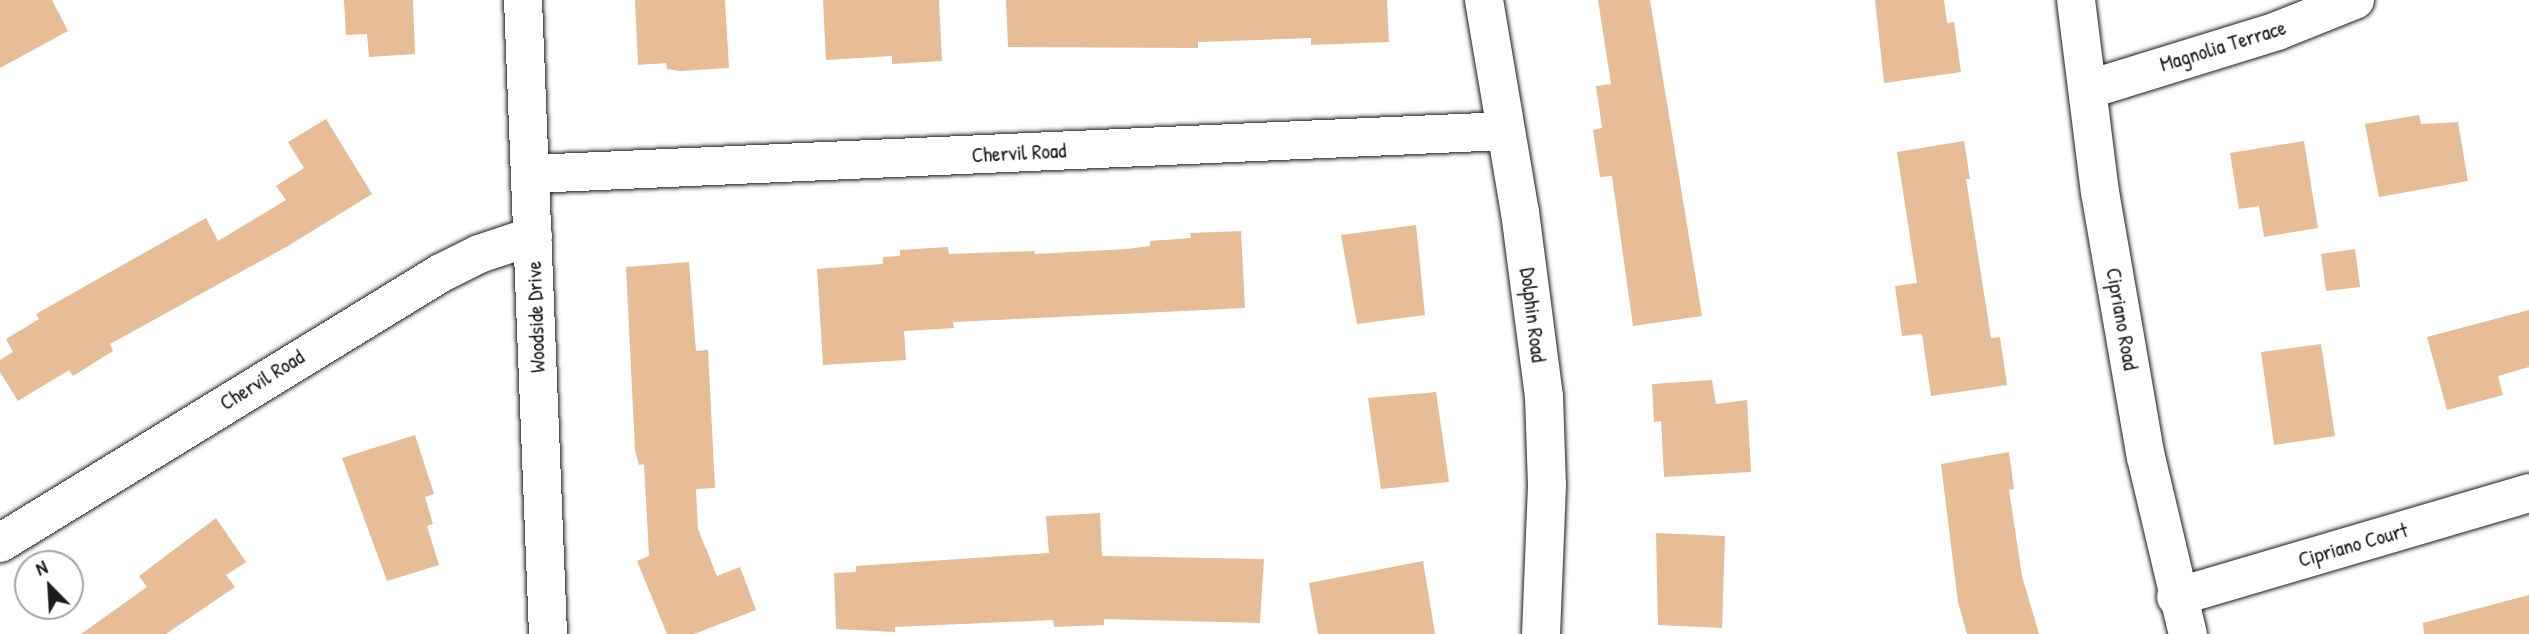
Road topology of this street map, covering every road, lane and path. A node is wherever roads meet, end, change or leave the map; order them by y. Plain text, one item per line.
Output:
1 (523, 0) edge
2 (1484, 0) edge
3 (2076, 0) edge
4 (2355, 0) edge
5 (2090, 89) junction
6 (1505, 131) junction
7 (532, 174) junction
8 (533, 236) junction
9 (2529, 493) edge
10 (0, 543) edge
11 (2176, 597) junction
12 (548, 634) edge
13 (1541, 634) edge
14 (2188, 634) edge

1 - 7 street, Woodside Drive
2 - 6 street, Dolphin Road
3 - 5 street, Cipriano Road
4 - 5 street, Magnolia Terrace
5 - 11 street, Cipriano Road
6 - 7 street, Chervil Road
6 - 13 street, Dolphin Road
7 - 8 street, Woodside Drive
8 - 10 street, Chervil Road
8 - 12 street, Woodside Drive
9 - 11 street, Cipriano Court
11 - 14 street, Cipriano Road

